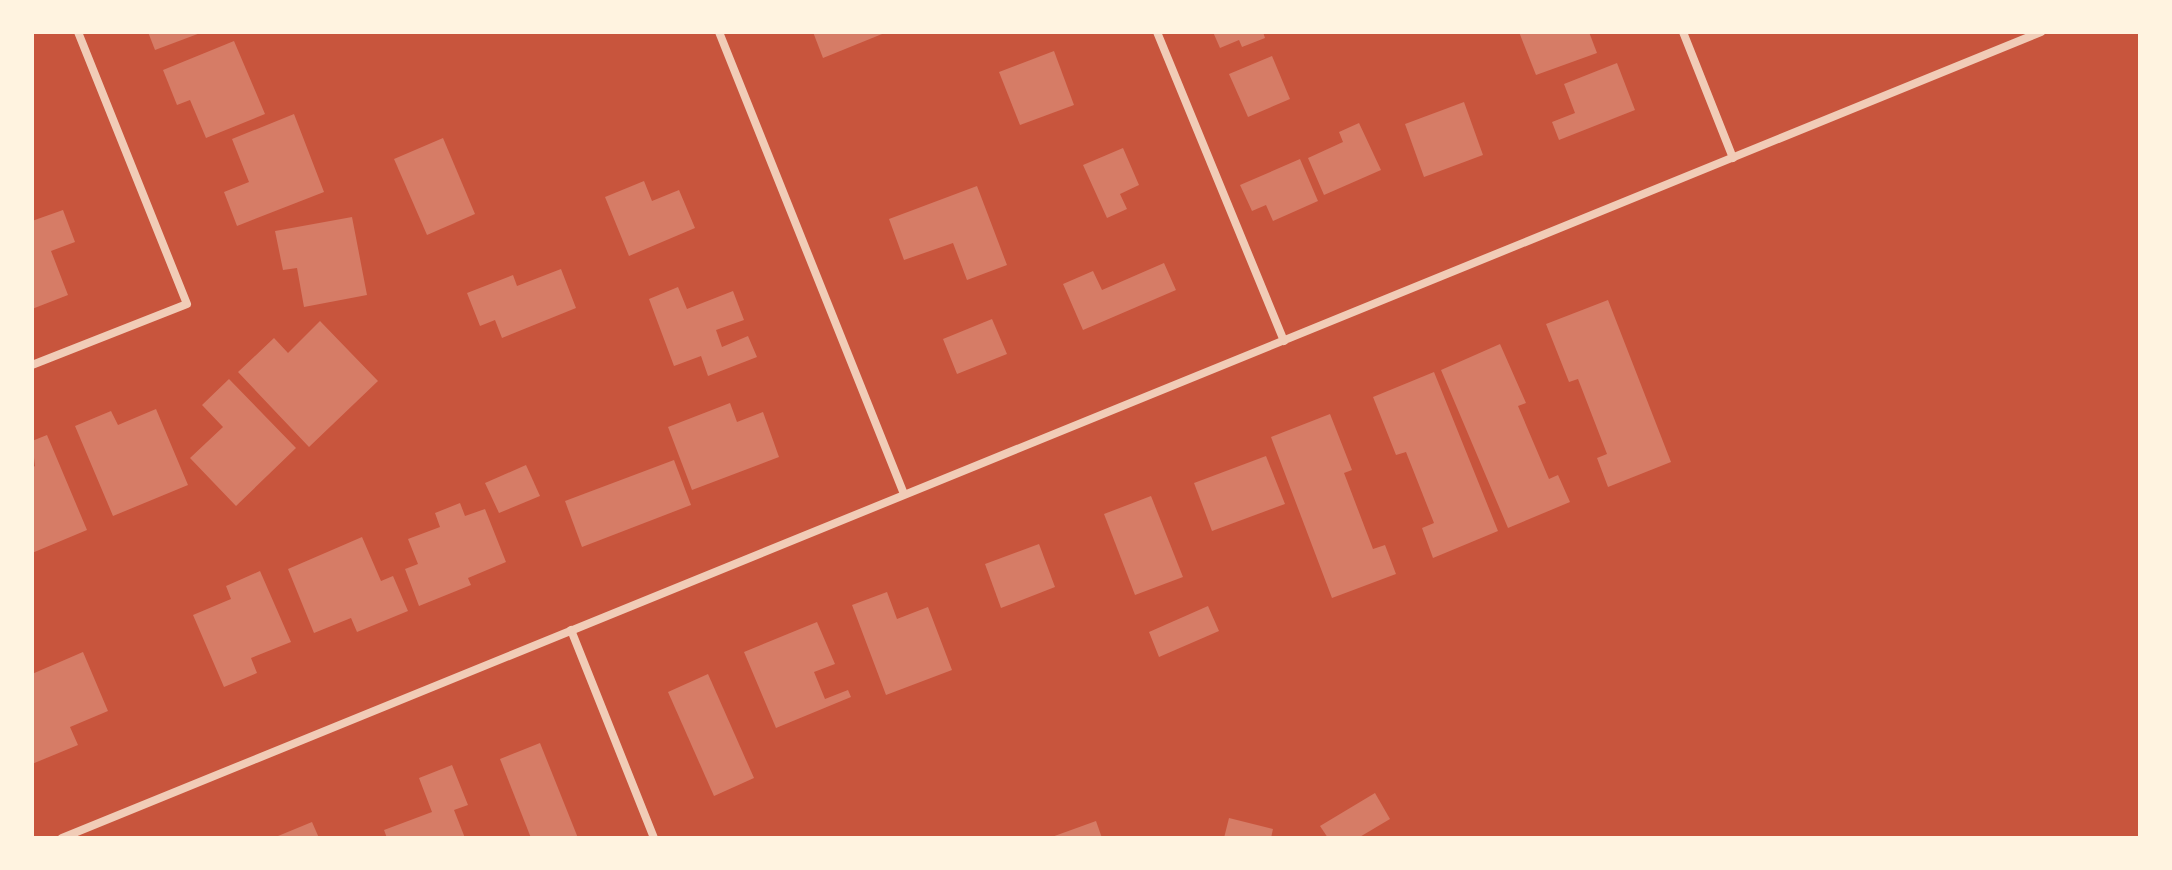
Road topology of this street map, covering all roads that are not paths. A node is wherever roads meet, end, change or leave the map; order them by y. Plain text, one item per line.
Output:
1 (78, 32) edge
2 (719, 32) edge
3 (1157, 32) edge
4 (1683, 32) edge
5 (2041, 32) edge
6 (1733, 158) junction
7 (1284, 341) junction
8 (32, 365) edge
9 (904, 494) junction
10 (571, 630) junction
11 (62, 838) edge
12 (654, 838) edge

1 - 8 street
2 - 9 street
3 - 7 street
4 - 6 street
5 - 6 street
6 - 7 street
7 - 9 street
9 - 10 street
10 - 11 street
10 - 12 street

